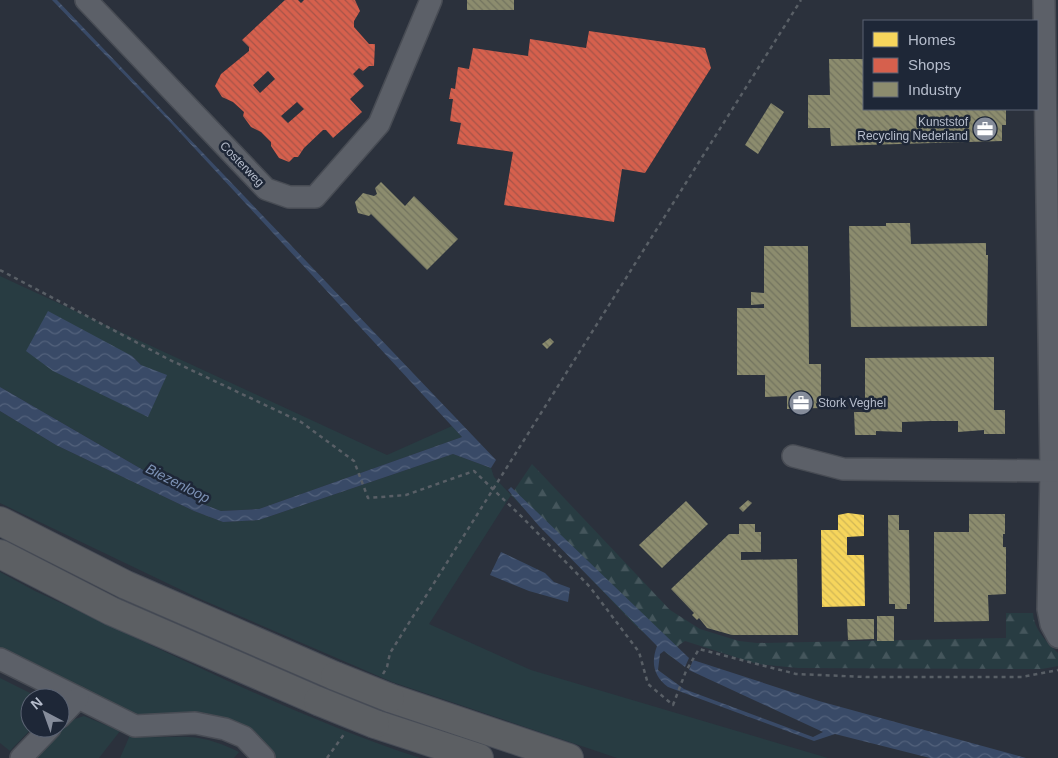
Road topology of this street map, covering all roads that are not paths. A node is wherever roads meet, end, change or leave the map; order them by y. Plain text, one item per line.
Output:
1 (86, 0) edge
2 (430, 0) edge
3 (1044, 0) edge
4 (793, 456) dead end
5 (1055, 471) edge
6 (0, 521) edge
7 (0, 554) edge
8 (1058, 637) edge
9 (0, 659) edge
10 (78, 698) junction
11 (70, 706) edge
12 (40, 738) edge
13 (20, 758) edge
14 (264, 758) edge
15 (479, 758) edge
16 (569, 758) edge

1 - 2 street, Costerweg
3 - 5 street
4 - 5 street
5 - 8 street
6 - 16 highway, bridge
7 - 15 highway, bridge
9 - 10 street
10 - 11 street
10 - 14 street
12 - 13 street

